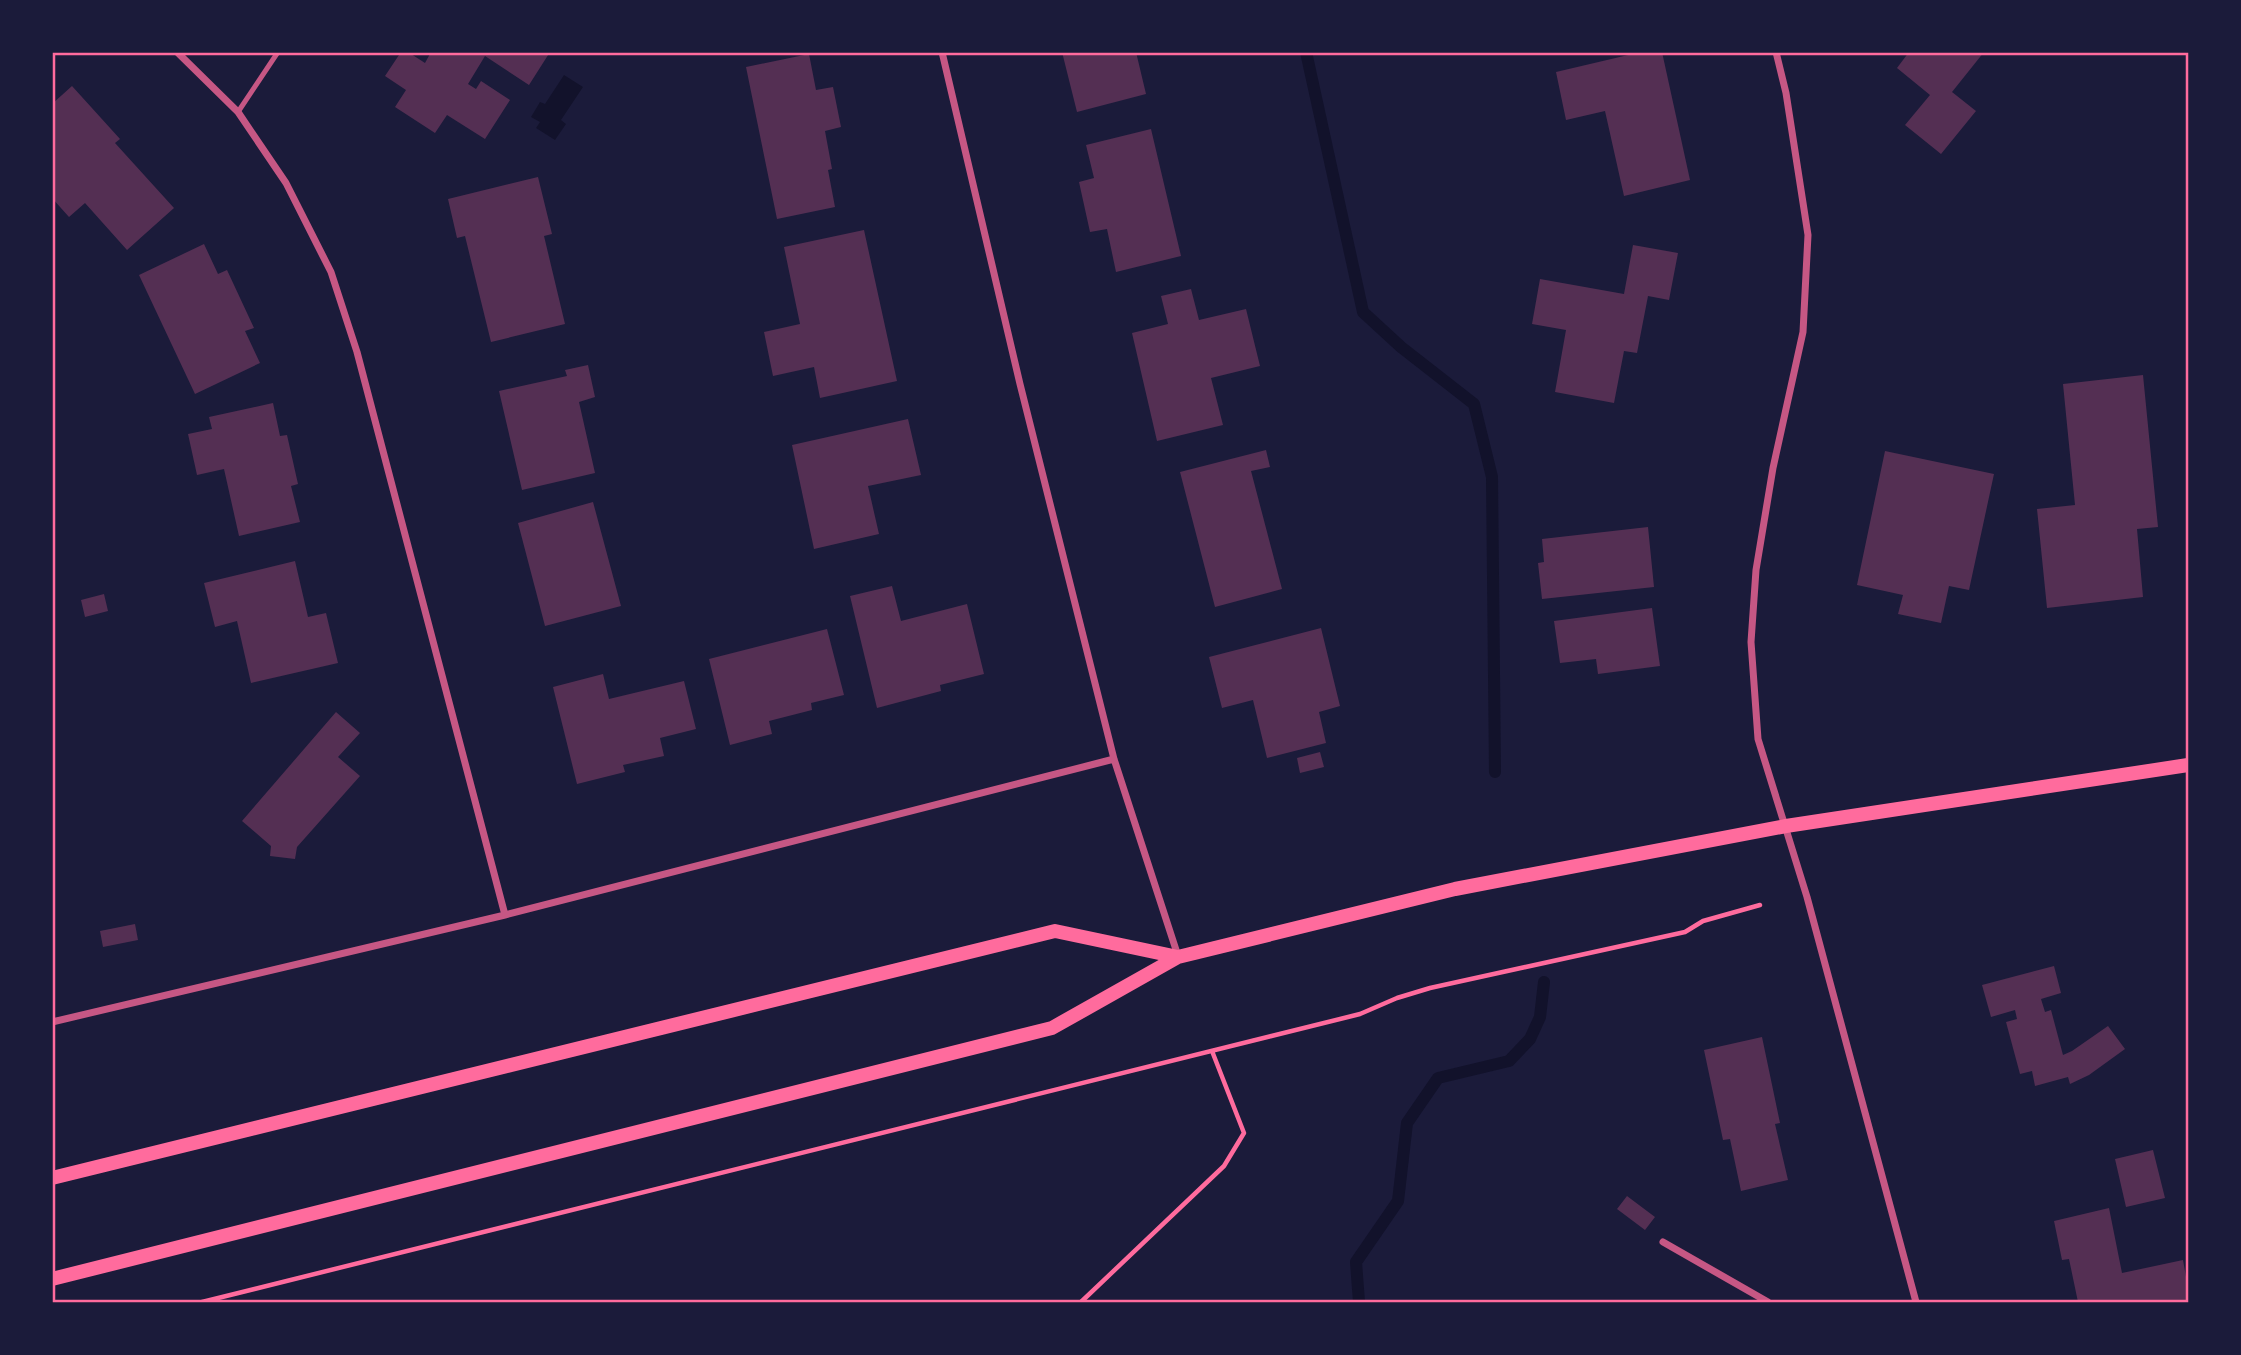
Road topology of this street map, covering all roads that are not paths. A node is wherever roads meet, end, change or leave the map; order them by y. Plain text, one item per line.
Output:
1 (177, 52) edge
2 (278, 52) edge
3 (942, 52) edge
4 (1776, 52) edge
5 (238, 112) junction
6 (1114, 759) junction
7 (2189, 765) edge
8 (1786, 826) junction
9 (505, 915) junction
10 (1178, 957) junction
11 (52, 1022) edge
12 (52, 1178) edge
13 (1663, 1242) dead end
14 (52, 1279) edge
15 (1768, 1303) edge
16 (1916, 1303) edge

1 - 5 street
2 - 5 lane
3 - 6 street
4 - 8 street
5 - 9 street
6 - 9 street
6 - 10 street
7 - 8 main road
8 - 10 main road
8 - 16 street
9 - 11 street
10 - 12 main road
10 - 14 main road
13 - 15 street

